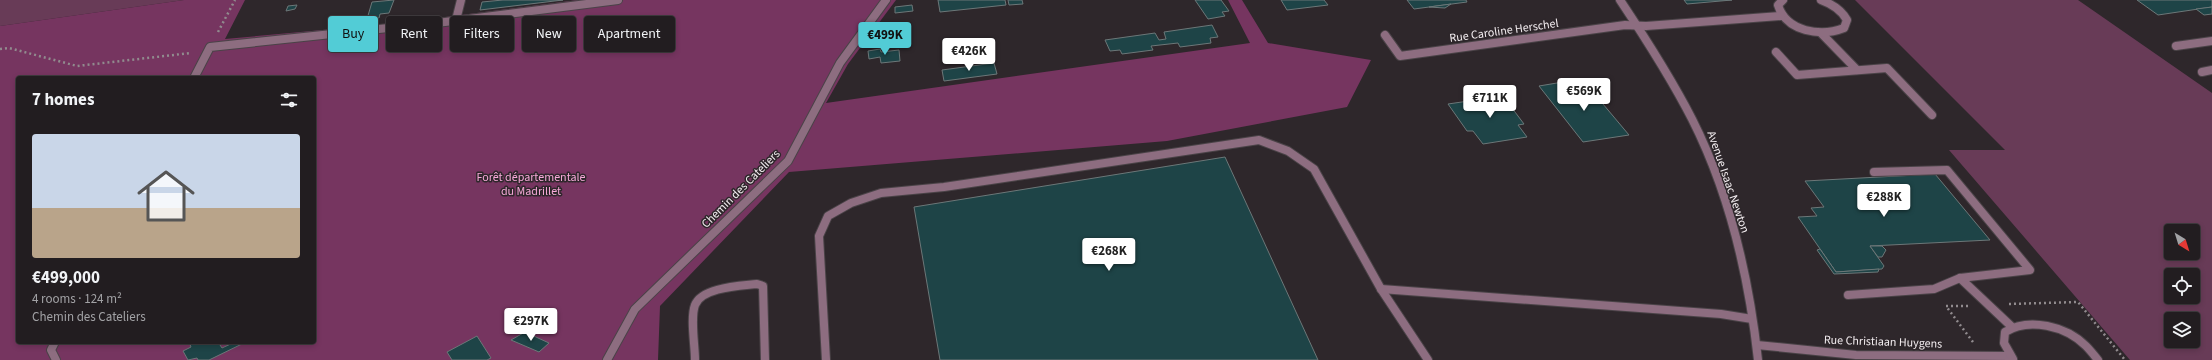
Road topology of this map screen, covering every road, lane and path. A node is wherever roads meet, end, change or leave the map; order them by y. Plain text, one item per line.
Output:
1 (234, 0) edge
2 (461, 0) edge
3 (618, 0) edge
4 (886, 0) edge
5 (1620, 0) edge
6 (1783, 0) edge
7 (1821, 0) edge
8 (457, 16) edge
9 (488, 16) edge
10 (1782, 16) junction
11 (450, 21) edge
12 (1637, 25) junction
13 (1821, 33) junction
14 (1385, 35) dead end
15 (2212, 41) edge
16 (2176, 46) dead end
17 (210, 47) junction
18 (0, 49) edge
19 (1776, 52) dead end
20 (193, 53) dead end
21 (1857, 70) junction
22 (2212, 70) edge
23 (2202, 72) dead end
24 (195, 76) edge
25 (1932, 115) dead end
26 (1874, 172) dead end
27 (1960, 278) junction
28 (1381, 289) junction
29 (1848, 295) dead end
30 (1986, 305) junction
31 (1752, 319) junction
32 (2012, 327) junction
33 (54, 344) edge
34 (1757, 345) junction
35 (1983, 356) junction
36 (2011, 358) edge
37 (56, 360) edge
38 (607, 360) edge
39 (695, 360) edge
40 (765, 360) edge
41 (826, 360) edge
42 (1428, 360) edge
43 (1758, 360) edge
44 (2098, 360) edge

1 - 17 path
2 - 8 street
3 - 9 street
4 - 38 street, Chemin des Cateliers
5 - 12 street, Avenue Isaac Newton
6 - 10 street
7 - 13 street
10 - 12 street
10 - 13 street
11 - 17 street
12 - 14 street, Rue Caroline Herschel
12 - 31 street, Avenue Isaac Newton
13 - 21 street
15 - 16 street
17 - 24 street
18 - 20 path
19 - 21 street
21 - 25 street
22 - 23 street
26 - 27 street
27 - 29 street
27 - 30 street
28 - 31 street
28 - 41 street
28 - 42 street
30 - 32 street
30 - 35 path
31 - 34 street, Avenue Isaac Newton
32 - 36 street, Rue Christiaan Huygens
32 - 44 street
33 - 37 street
34 - 35 street, Rue Christiaan Huygens
34 - 43 street, Avenue Isaac Newton
35 - 36 street, Rue Christiaan Huygens
39 - 40 street

